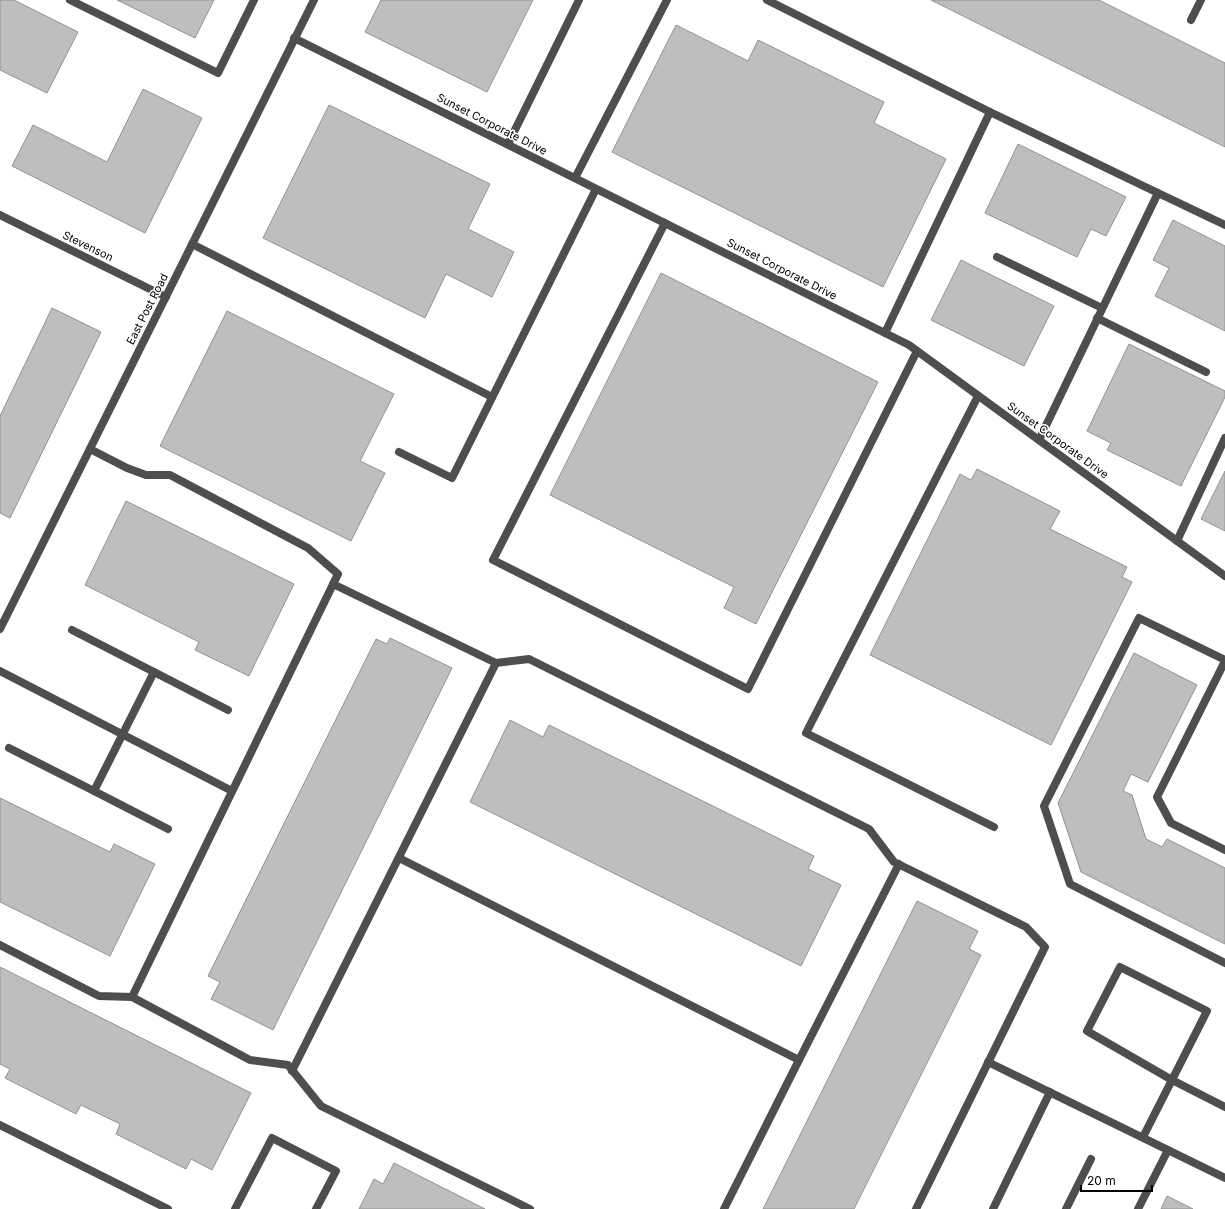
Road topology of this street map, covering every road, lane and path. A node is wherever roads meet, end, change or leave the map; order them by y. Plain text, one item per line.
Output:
1 (70, 0) edge
2 (254, 0) edge
3 (314, 0) edge
4 (579, 0) edge
5 (667, 0) edge
6 (767, 0) edge
7 (1201, 0) edge
8 (1191, 20) dead end
9 (294, 38) junction
10 (990, 112) junction
11 (508, 144) junction
12 (575, 178) junction
13 (596, 188) junction
14 (1158, 193) junction
15 (0, 215) edge
16 (665, 223) junction
17 (1225, 225) edge
18 (192, 244) junction
19 (997, 258) dead end
20 (166, 297) junction
21 (1102, 308) junction
22 (1097, 318) junction
23 (885, 333) junction
24 (917, 351) junction
25 (1206, 372) dead end
26 (492, 396) junction
27 (978, 396) junction
28 (1225, 438) edge
29 (1039, 440) junction
30 (90, 449) junction
31 (398, 452) dead end
32 (1177, 541) junction
33 (1225, 576) edge
34 (333, 584) junction
35 (0, 628) edge
36 (72, 630) dead end
37 (1225, 660) edge
38 (496, 663) junction
39 (0, 670) edge
40 (154, 672) junction
41 (228, 710) dead end
42 (123, 734) junction
43 (9, 748) dead end
44 (94, 791) junction
45 (232, 791) junction
46 (994, 827) dead end
47 (168, 829) dead end
48 (1225, 850) edge
49 (399, 858) junction
50 (899, 864) junction
51 (0, 945) edge
52 (1225, 963) edge
53 (132, 997) junction
54 (799, 1060) junction
55 (988, 1062) junction
56 (292, 1071) junction
57 (1172, 1080) junction
58 (1050, 1092) junction
59 (1225, 1107) edge
60 (0, 1125) edge
61 (1143, 1137) junction
62 (1168, 1150) junction
63 (1091, 1158) dead end
64 (1225, 1178) edge
65 (168, 1209) edge
66 (235, 1209) edge
67 (316, 1209) edge
68 (530, 1209) edge
69 (724, 1209) edge
70 (916, 1209) edge
71 (993, 1209) edge
72 (1066, 1209) edge
73 (1138, 1209) edge

1 - 2 street
3 - 9 street, East Post Road
4 - 11 street
5 - 12 street
6 - 10 street
7 - 8 street
9 - 11 street, Sunset Corporate Drive
9 - 18 street, East Post Road
10 - 14 street
10 - 23 street
11 - 12 street, Sunset Corporate Drive
12 - 13 street, Sunset Corporate Drive
13 - 16 street, Sunset Corporate Drive
13 - 26 street
14 - 17 street
14 - 21 street
15 - 20 street, Stevenson
16 - 23 street, Sunset Corporate Drive
16 - 24 street
18 - 20 street, East Post Road
18 - 26 street
19 - 21 street
20 - 30 street, East Post Road
21 - 22 street
22 - 25 street
22 - 29 street
23 - 24 street, Sunset Corporate Drive
24 - 27 street, Sunset Corporate Drive
26 - 31 street
27 - 29 street, Sunset Corporate Drive
27 - 46 street
28 - 32 street
29 - 32 street, Sunset Corporate Drive
30 - 34 street
30 - 35 street, East Post Road
32 - 33 street, Sunset Corporate Drive
34 - 38 street
34 - 45 street
36 - 40 street
37 - 48 street
37 - 52 street
38 - 49 street
38 - 50 street
39 - 42 street
40 - 41 street
40 - 42 street
42 - 44 street
42 - 45 street
43 - 44 street
44 - 47 street
45 - 53 street
49 - 54 street
49 - 56 street
50 - 54 street
50 - 55 street
51 - 53 street
53 - 56 street
54 - 69 street
55 - 58 street
55 - 70 street
56 - 68 street
57 - 57 street
57 - 59 street
57 - 61 street
58 - 61 street
58 - 71 street
60 - 65 street
61 - 62 street
62 - 64 street
62 - 73 street
63 - 72 street
66 - 67 street

